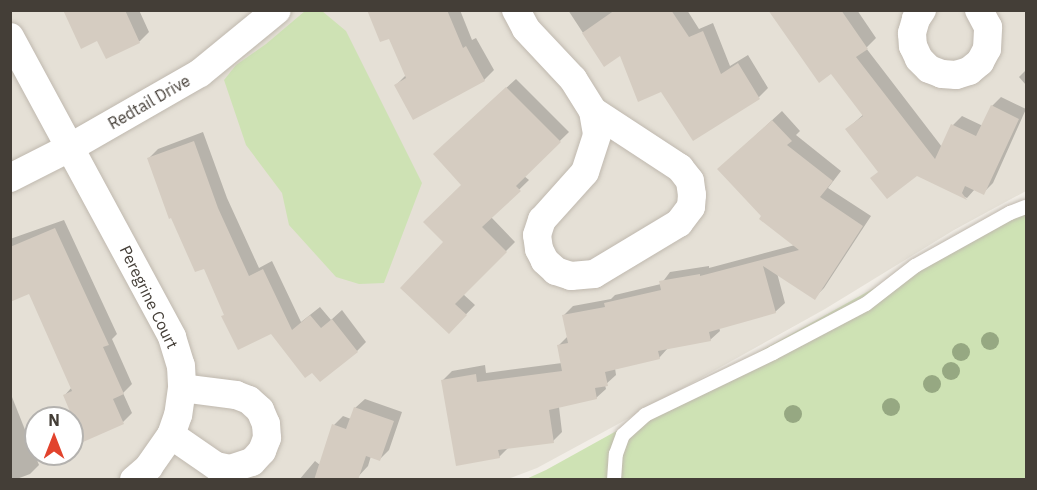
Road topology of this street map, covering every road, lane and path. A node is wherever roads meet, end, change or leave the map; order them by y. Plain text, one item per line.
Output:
1 (277, 10) edge
2 (516, 10) edge
3 (922, 10) edge
4 (979, 10) edge
5 (10, 38) edge
6 (593, 111) junction
7 (71, 147) junction
8 (10, 178) edge
9 (1026, 207) edge
10 (182, 388) junction
11 (171, 435) junction
12 (134, 480) edge
13 (614, 480) edge

1 - 7 street, Redtail Drive
2 - 6 street
3 - 4 street
5 - 7 street, Peregrine Court
6 - 6 street
7 - 8 street, Redtail Drive
7 - 10 street, Peregrine Court
9 - 13 lane
10 - 11 street, Peregrine Court
10 - 11 street
11 - 12 street, Peregrine Court

